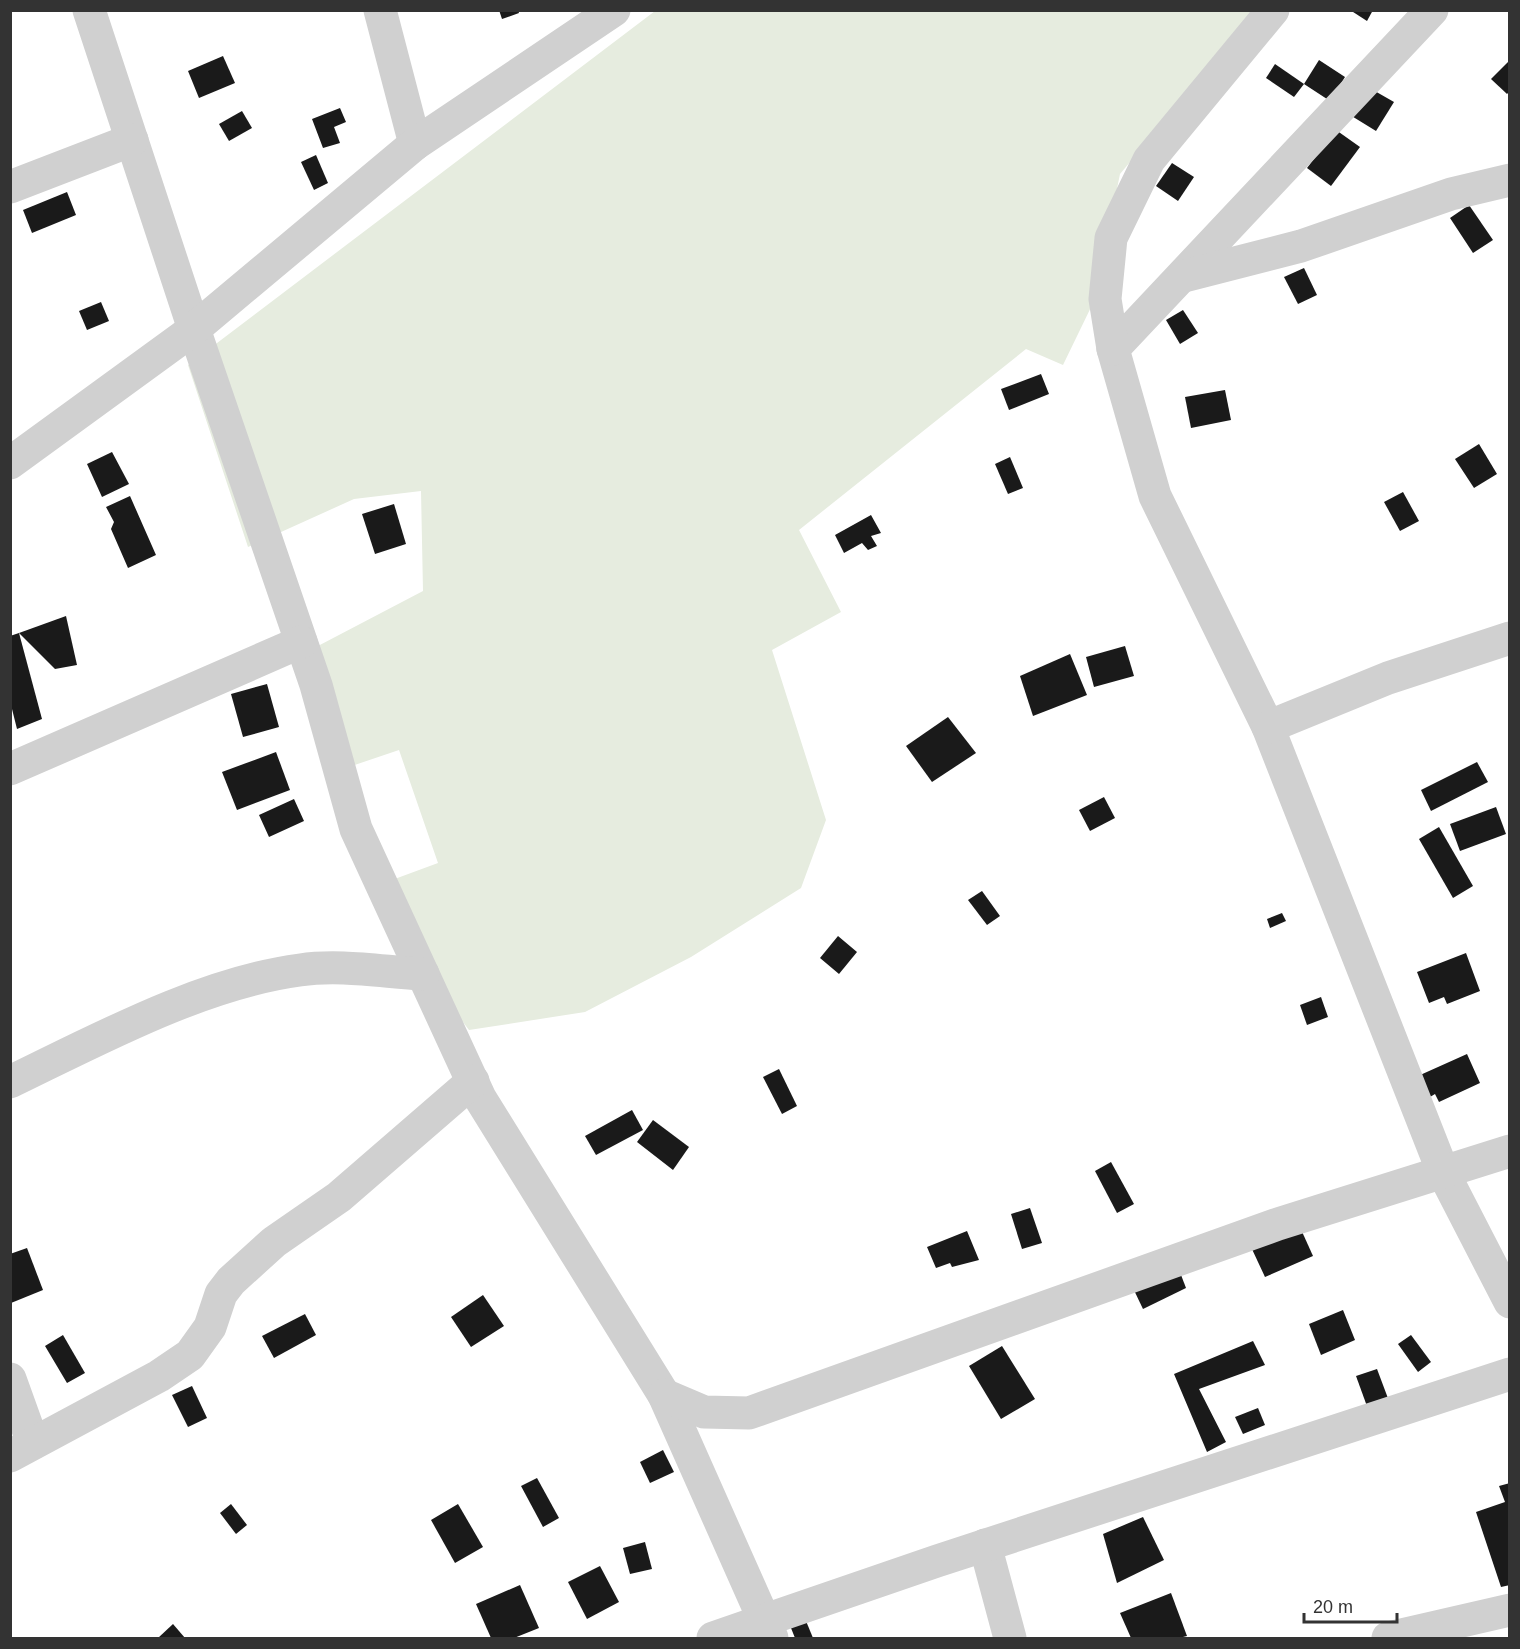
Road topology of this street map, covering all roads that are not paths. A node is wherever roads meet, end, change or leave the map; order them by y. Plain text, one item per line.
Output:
1 (89, 10) edge
2 (380, 10) edge
3 (1273, 10) edge
4 (1432, 10) edge
5 (596, 17) edge
6 (132, 140) junction
7 (415, 144) junction
8 (1509, 180) edge
9 (10, 187) edge
10 (1184, 276) junction
11 (194, 329) junction
12 (1113, 349) junction
13 (10, 463) edge
14 (1509, 638) edge
15 (302, 642) junction
16 (1268, 727) junction
17 (10, 769) edge
18 (423, 974) junction
19 (472, 1081) junction
20 (10, 1082) edge
21 (1509, 1151) edge
22 (1443, 1172) junction
23 (1509, 1302) edge
24 (1509, 1374) edge
25 (10, 1379) edge
26 (664, 1395) junction
27 (22, 1450) edge
28 (985, 1545) junction
29 (1509, 1610) edge
30 (769, 1630) edge
31 (713, 1638) edge
32 (1010, 1638) edge
33 (1388, 1638) edge

1 - 6 street
2 - 7 street
3 - 12 street
4 - 10 street
5 - 7 street
6 - 9 street
6 - 11 street
7 - 11 street
8 - 10 street
10 - 12 street
11 - 13 street
11 - 15 street
12 - 16 street
14 - 16 street
15 - 17 street
15 - 18 street
16 - 22 street
18 - 19 street
18 - 20 street
19 - 26 street
19 - 27 street
21 - 22 street
22 - 23 street
22 - 26 street
24 - 28 street
25 - 27 street
26 - 30 street
28 - 30 street
28 - 32 street
29 - 33 street
30 - 31 street

